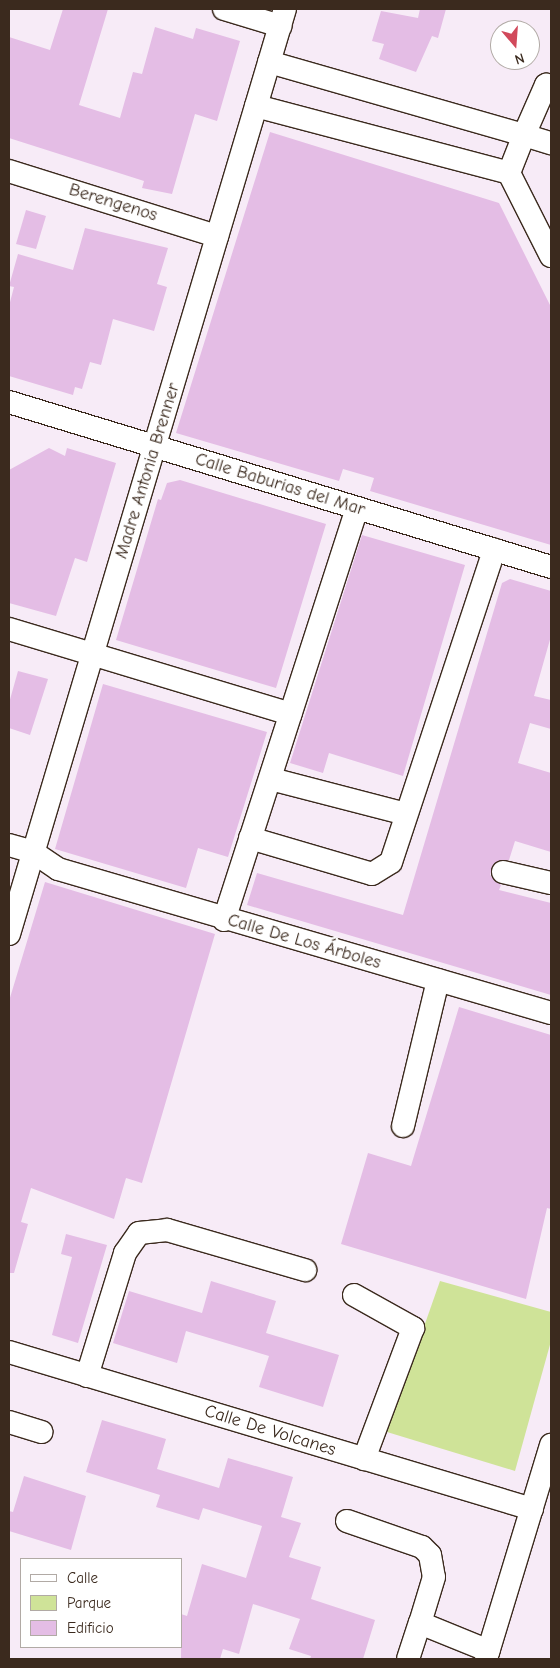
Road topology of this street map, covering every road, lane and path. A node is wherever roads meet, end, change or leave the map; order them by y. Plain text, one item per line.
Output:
1 (224, 9) edge
2 (282, 17) edge
3 (269, 62) junction
4 (551, 86) edge
5 (256, 106) junction
6 (524, 135) junction
7 (551, 143) edge
8 (9, 171) edge
9 (509, 173) junction
10 (217, 236) junction
11 (551, 256) edge
12 (9, 402) edge
13 (156, 447) junction
14 (357, 508) junction
15 (494, 550) junction
16 (551, 567) edge
17 (9, 629) edge
18 (92, 655) junction
19 (290, 714) junction
20 (271, 779) junction
21 (406, 814) junction
22 (250, 838) junction
23 (9, 845) edge
24 (33, 852) junction
25 (58, 869) junction
26 (503, 872) dead end
27 (17, 874) edge
28 (551, 883) edge
29 (224, 920) junction
30 (9, 934) edge
31 (438, 980) junction
32 (551, 1012) edge
33 (403, 1126) dead end
34 (305, 1270) dead end
35 (354, 1295) dead end
36 (9, 1352) edge
37 (87, 1376) junction
38 (9, 1422) edge
39 (41, 1432) dead end
40 (551, 1445) edge
41 (364, 1459) junction
42 (532, 1509) junction
43 (347, 1522) dead end
44 (420, 1623) junction
45 (488, 1655) edge
46 (408, 1659) edge

1 - 2 street
2 - 3 street, Madre Antonia Brenner
3 - 5 street, Madre Antonia Brenner
3 - 6 street
4 - 6 street
5 - 9 street
5 - 10 street, Madre Antonia Brenner
6 - 7 street
6 - 9 street
8 - 10 street, Berengenos
9 - 11 street
10 - 13 street, Madre Antonia Brenner
12 - 13 street, Calle Baburias del Mar
13 - 14 street, Calle Baburias del Mar
13 - 18 street, Madre Antonia Brenner
14 - 15 street, Calle Baburias del Mar
14 - 19 street
15 - 16 street, Calle Baburias del Mar
15 - 21 street
17 - 18 street
18 - 19 street
18 - 24 street, Madre Antonia Brenner
19 - 20 street
20 - 21 street
20 - 22 street
21 - 22 street
22 - 29 street
23 - 24 street, Calle De Los Árboles
24 - 25 street, Calle De Los Árboles
24 - 27 street, Madre Antonia Brenner
25 - 27 street, Calle De Los Árboles
25 - 29 street, Calle De Los Árboles
26 - 28 street
27 - 30 street, Madre Antonia Brenner
29 - 31 street, Calle De Los Árboles
31 - 32 street, Calle De Los Árboles
31 - 33 street
34 - 37 street
35 - 41 street
36 - 37 street, Calle De Volcanes
37 - 41 street, Calle De Volcanes
38 - 39 street
40 - 42 street
41 - 42 street, Calle De Volcanes
42 - 45 street
43 - 44 street
44 - 45 street
44 - 46 street

